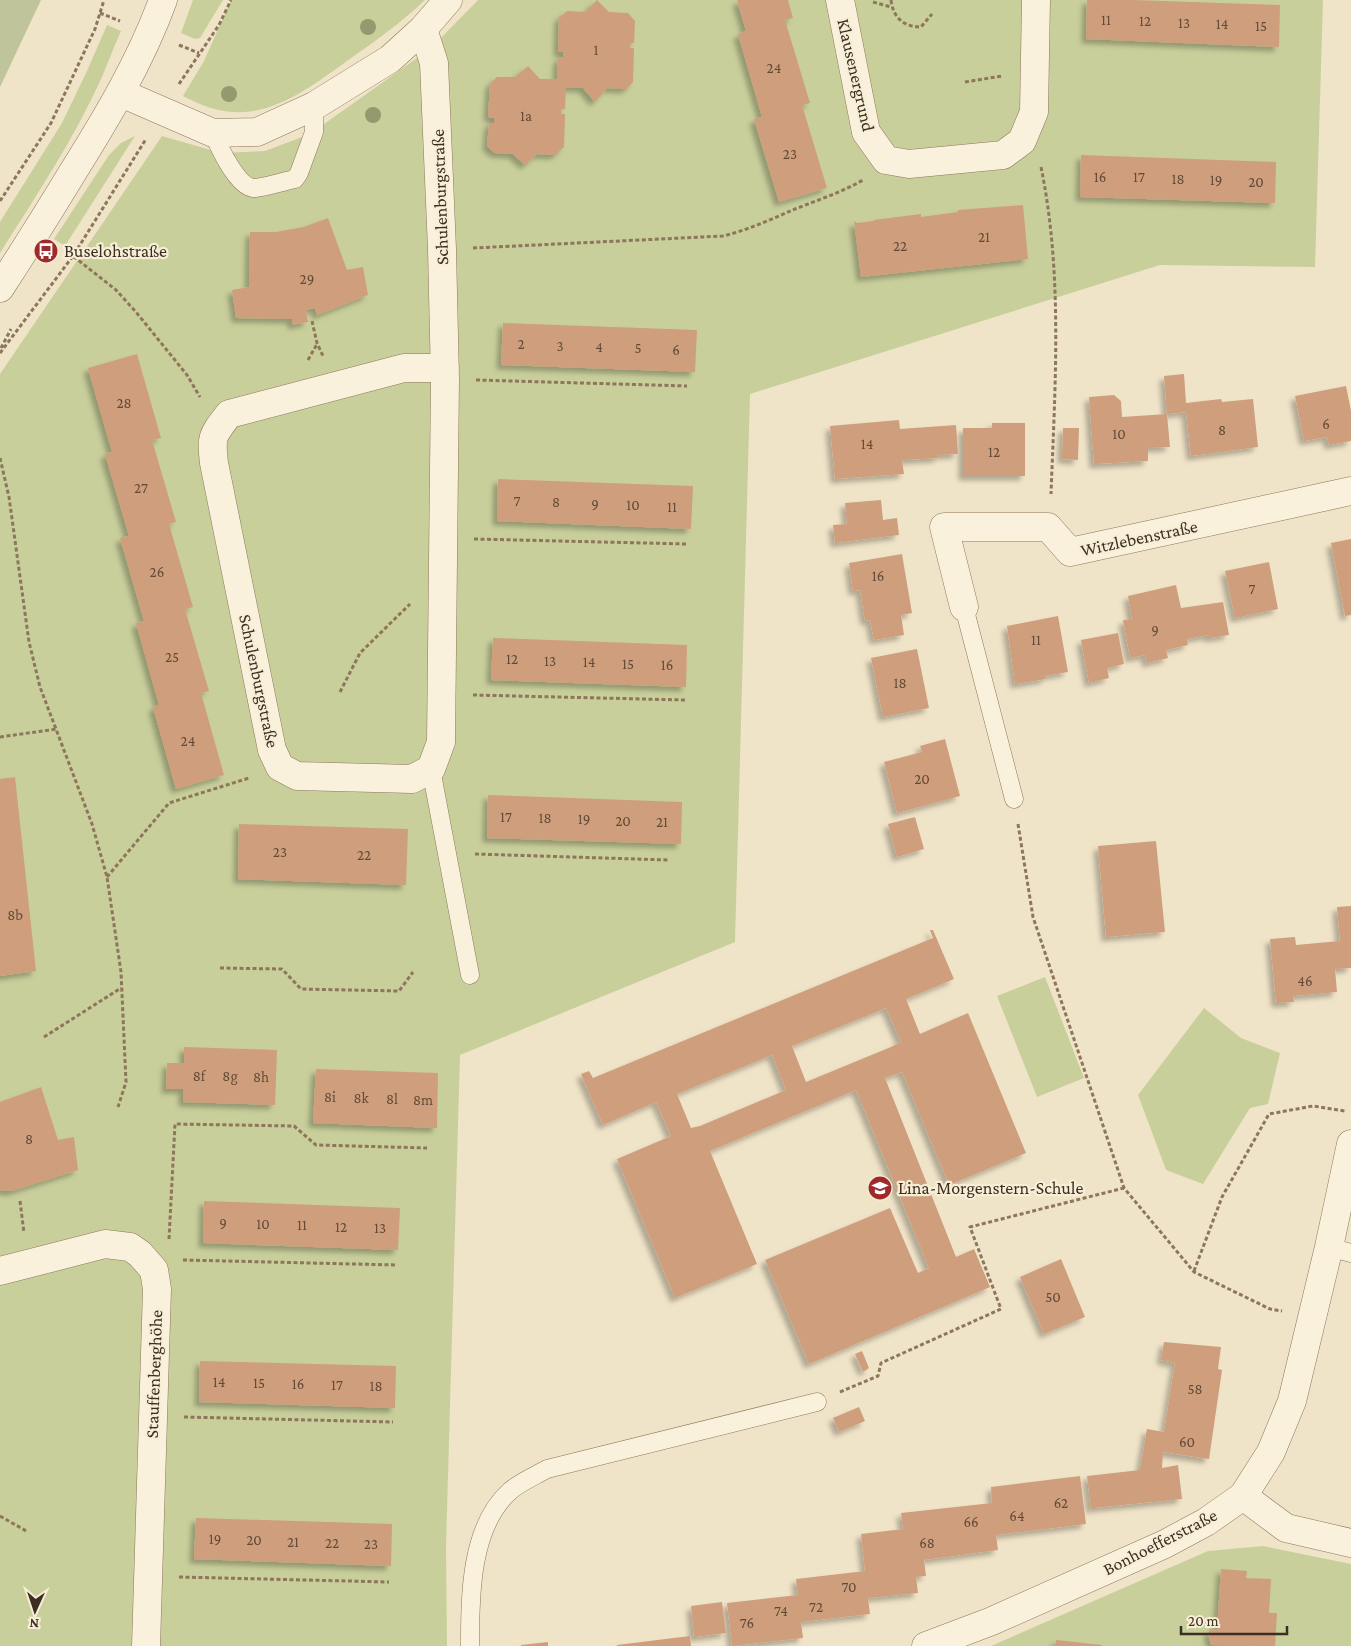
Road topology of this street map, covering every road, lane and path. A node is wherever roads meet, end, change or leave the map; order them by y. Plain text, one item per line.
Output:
1 (104, 0) edge
2 (163, 0) edge
3 (231, 0) edge
4 (448, 0) edge
5 (840, 0) edge
6 (868, 0) edge
7 (891, 0) edge
8 (1036, 0) edge
9 (892, 8) junction
10 (932, 14) dead end
11 (423, 29) junction
12 (996, 77) dead end
13 (965, 82) dead end
14 (121, 93) junction
15 (314, 106) junction
16 (162, 112) junction
17 (213, 133) junction
18 (1022, 141) junction
19 (886, 160) junction
20 (0, 201) edge
21 (65, 246) dead end
22 (442, 249) junction
23 (73, 256) junction
24 (0, 288) edge
25 (12, 330) dead end
26 (0, 352) edge
27 (445, 373) junction
28 (687, 386) dead end
29 (218, 428) junction
30 (0, 458) edge
31 (1351, 491) edge
32 (1048, 527) junction
33 (444, 538) junction
34 (687, 544) dead end
35 (443, 578) junction
36 (964, 606) joint
37 (340, 692) dead end
38 (442, 694) junction
39 (685, 700) dead end
40 (57, 730) junction
41 (0, 737) edge
42 (277, 760) junction
43 (431, 769) junction
44 (1014, 798) joint
45 (447, 853) junction
46 (668, 860) dead end
47 (107, 877) junction
48 (220, 968) dead end
49 (413, 972) dead end
50 (470, 975) dead end
51 (122, 988) junction
52 (44, 1037) dead end
53 (118, 1107) dead end
54 (1351, 1112) edge
55 (1351, 1144) edge
56 (427, 1148) dead end
57 (1124, 1188) junction
58 (1340, 1250) edge
59 (161, 1265) junction
60 (398, 1265) dead end
61 (0, 1271) edge
62 (1194, 1272) junction
63 (1311, 1317) junction
64 (817, 1402) joint
65 (153, 1416) junction
66 (393, 1422) dead end
67 (1243, 1496) junction
68 (0, 1516) edge
69 (28, 1532) dead end
70 (1351, 1543) edge
71 (148, 1576) junction
72 (389, 1582) dead end
73 (146, 1646) edge
74 (470, 1646) edge
75 (926, 1646) edge

1 - 20 path
2 - 14 street
3 - 16 path
4 - 11 street
5 - 19 street, Klausenergrund
6 - 9 path
7 - 9 path
8 - 18 street
9 - 10 path
11 - 15 street
11 - 22 street, Schulenburgstraße
12 - 13 path
14 - 16 street
14 - 24 street
15 - 17 street
15 - 17 lane
16 - 17 street
16 - 23 path
18 - 19 street
18 - 32 path
19 - 22 path
21 - 23 path
22 - 27 street, Schulenburgstraße
23 - 26 path
23 - 29 path
25 - 26 path
27 - 28 path
27 - 29 street
27 - 33 street, Schulenburgstraße
29 - 42 street, Schulenburgstraße
30 - 40 path
31 - 32 street, Witzlebenstraße
32 - 36 street
33 - 34 path
33 - 35 street, Schulenburgstraße
35 - 37 path
35 - 38 street, Schulenburgstraße
36 - 44 lane
38 - 39 path
38 - 43 street, Schulenburgstraße
40 - 41 path
40 - 47 path
42 - 43 street, Schulenburgstraße
42 - 47 path
43 - 45 lane
44 - 57 path
45 - 46 path
45 - 50 lane
47 - 51 path
48 - 49 path
51 - 52 path
51 - 53 path
54 - 62 path
55 - 58 street, Bonhoefferstraße
56 - 59 path
57 - 62 path
57 - 64 path
58 - 63 street, Bonhoefferstraße
59 - 60 path
59 - 61 street
59 - 65 street, Stauffenberghöhe
62 - 63 path
63 - 67 street, Bonhoefferstraße
64 - 74 lane
65 - 66 path
65 - 71 street, Stauffenberghöhe
67 - 70 street
67 - 75 street, Bonhoefferstraße
68 - 69 path
71 - 72 path
71 - 73 street, Stauffenberghöhe

